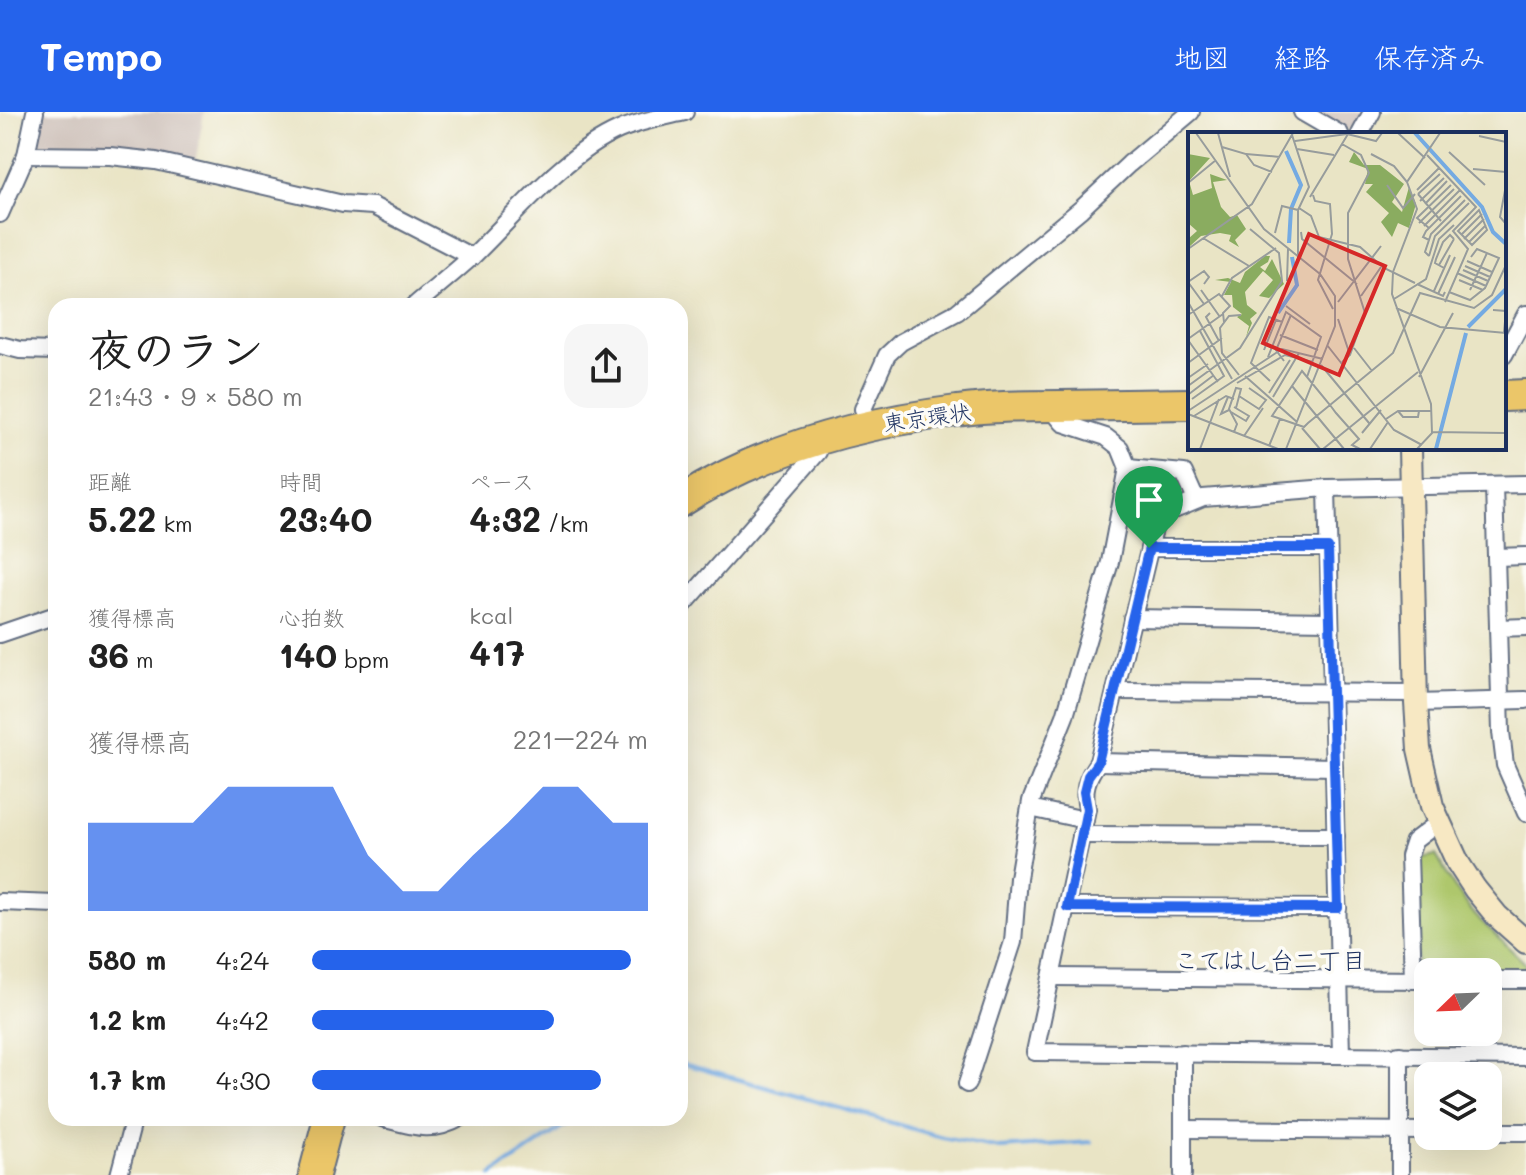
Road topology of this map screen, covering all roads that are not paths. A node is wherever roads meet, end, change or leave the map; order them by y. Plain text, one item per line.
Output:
1 (35, 112) edge
2 (685, 112) edge
3 (1191, 112) edge
4 (1302, 112) edge
5 (1372, 112) edge
6 (1337, 132) edge
7 (1361, 132) edge
8 (26, 155) junction
9 (0, 214) edge
10 (472, 257) junction
11 (423, 298) edge
12 (1526, 314) edge
13 (1509, 336) edge
14 (0, 345) edge
15 (48, 351) edge
16 (1188, 387) edge
17 (1526, 395) edge
18 (1506, 396) edge
19 (1188, 404) edge
20 (1049, 406) junction
21 (863, 409) junction
22 (819, 438) junction
23 (1410, 450) edge
24 (1128, 468) junction
25 (688, 478) edge
26 (1526, 484) edge
27 (1494, 485) junction
28 (1411, 487) junction
29 (1327, 488) junction
30 (688, 497) edge
31 (1196, 500) junction
32 (1149, 548) junction
33 (1328, 548) junction
34 (1526, 556) edge
35 (1496, 557) junction
36 (688, 600) edge
37 (48, 618) edge
38 (1132, 618) junction
39 (1330, 621) junction
40 (1526, 627) edge
41 (1498, 628) junction
42 (0, 634) edge
43 (1115, 691) junction
44 (1332, 693) junction
45 (1416, 698) junction
46 (1526, 700) edge
47 (1500, 701) junction
48 (1098, 762) junction
49 (1334, 767) junction
50 (1030, 808) junction
51 (1526, 813) edge
52 (1439, 822) junction
53 (1083, 827) junction
54 (1336, 836) junction
55 (0, 902) edge
56 (48, 904) edge
57 (1067, 907) junction
58 (1338, 908) junction
59 (1526, 942) edge
60 (1418, 958) edge
61 (1052, 977) junction
62 (1341, 980) junction
63 (1414, 980) edge
64 (1502, 980) edge
65 (1526, 980) edge
66 (1183, 1053) junction
67 (1341, 1055) junction
68 (1400, 1055) junction
69 (1526, 1057) edge
70 (967, 1084) dead end
71 (132, 1126) edge
72 (327, 1126) edge
73 (345, 1126) edge
74 (419, 1126) edge
75 (441, 1126) edge
76 (1183, 1129) junction
77 (1400, 1131) junction
78 (1414, 1131) edge
79 (1502, 1132) edge
80 (1526, 1132) edge
81 (119, 1175) edge
82 (314, 1175) edge
83 (332, 1175) edge
84 (1183, 1175) edge
85 (1400, 1175) edge

1 - 8 street
2 - 10 street
3 - 21 street
4 - 6 street
5 - 7 street
8 - 9 street
8 - 10 street
10 - 11 street
12 - 13 street
14 - 15 street
16 - 21 highway, 東京環状
17 - 18 highway
19 - 20 highway, 東京環状
20 - 22 highway, 東京環状
20 - 24 street
21 - 25 highway, 東京環状
22 - 30 highway, 東京環状
22 - 36 street
23 - 28 street
24 - 31 street
24 - 50 street
26 - 27 street
27 - 28 street
27 - 35 street
28 - 29 street
28 - 45 street
29 - 31 street
29 - 33 street
31 - 32 street
32 - 33 street
32 - 38 street
33 - 39 street
34 - 35 street
35 - 41 street
37 - 42 street
38 - 39 street
38 - 43 street
39 - 44 street
40 - 41 street
41 - 47 street
43 - 44 street
43 - 48 street
44 - 45 street
44 - 49 street
45 - 47 street
45 - 52 street
46 - 47 street
47 - 51 street
48 - 49 street
48 - 53 street
49 - 54 street
50 - 53 street
50 - 70 street
52 - 59 street
52 - 60 street
53 - 54 street
53 - 57 street
54 - 58 street
55 - 56 street
57 - 58 street
57 - 61 street
58 - 62 street
61 - 62 street
61 - 66 street
62 - 63 street
62 - 67 street
64 - 65 street
66 - 67 street
66 - 76 street
67 - 68 street
68 - 69 street
68 - 77 street
71 - 81 street
72 - 82 highway
73 - 83 highway
74 - 75 street
76 - 77 street
76 - 84 street
77 - 78 street
77 - 85 street
79 - 80 street

